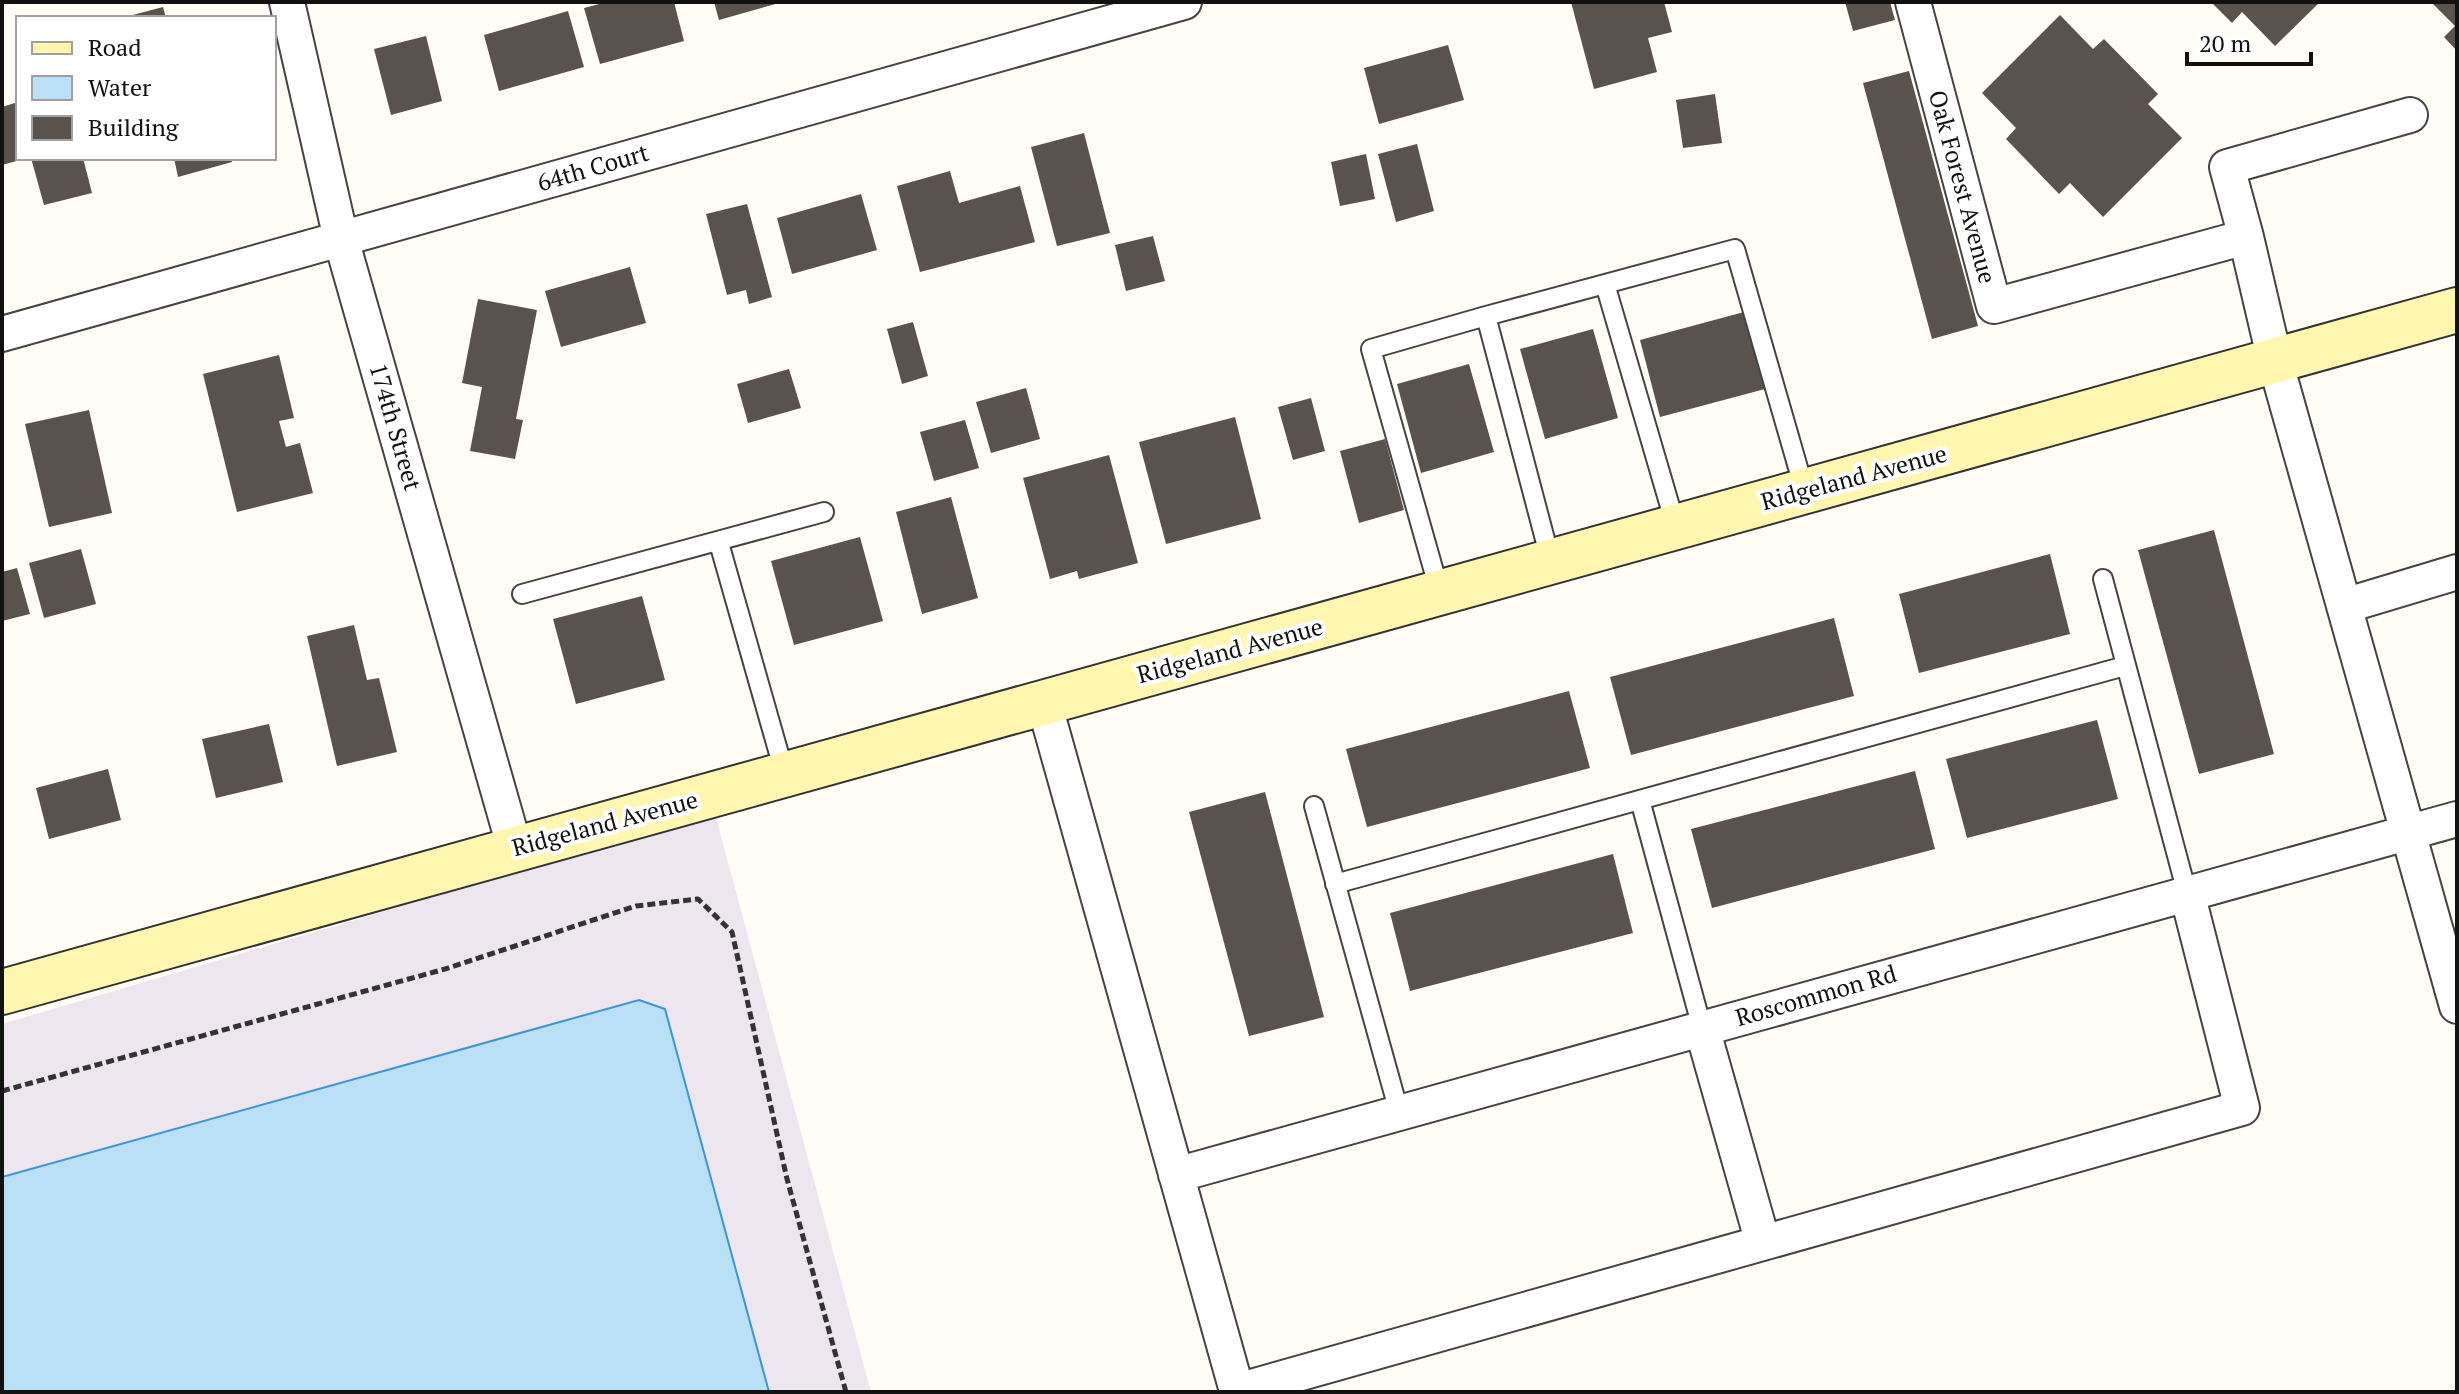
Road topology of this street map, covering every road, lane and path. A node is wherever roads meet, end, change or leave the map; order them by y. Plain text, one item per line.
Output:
1 (287, 2) edge
2 (1184, 2) edge
3 (1913, 2) edge
4 (2410, 115) dead end
5 (2246, 237) junction
6 (341, 239) junction
7 (1605, 284) junction
8 (2457, 310) edge
9 (1486, 316) junction
10 (2, 334) edge
11 (2275, 361) junction
12 (1805, 492) junction
13 (824, 512) dead end
14 (1676, 527) junction
15 (719, 543) junction
16 (1551, 562) junction
17 (2457, 572) edge
18 (2103, 579) dead end
19 (1440, 593) junction
20 (522, 594) dead end
21 (2344, 606) junction
22 (2125, 666) junction
23 (1044, 703) junction
24 (785, 775) junction
25 (1640, 800) junction
26 (1314, 806) dead end
27 (2457, 819) edge
28 (2408, 832) junction
29 (515, 849) junction
30 (1335, 884) junction
31 (2187, 893) junction
32 (2, 992) edge
33 (2457, 1006) edge
34 (1702, 1028) junction
35 (2, 1091) edge
36 (1399, 1112) junction
37 (1176, 1175) junction
38 (1763, 1243) junction
39 (846, 1392) edge

1 - 6 street, 174th Street
2 - 6 street, 64th Court
3 - 5 street, Oak Forest Avenue
4 - 5 street
5 - 11 street
6 - 10 street, 64th Court
6 - 29 street, 174th Street
7 - 9 lane
7 - 12 lane
7 - 14 lane
8 - 11 street, Ridgeland Avenue
9 - 16 lane
9 - 19 lane
11 - 12 street, Ridgeland Avenue
11 - 21 street
12 - 14 street, Ridgeland Avenue
13 - 15 lane
14 - 16 street, Ridgeland Avenue
15 - 20 lane
15 - 24 lane
16 - 19 street, Ridgeland Avenue
17 - 21 street
18 - 22 lane
19 - 23 street, Ridgeland Avenue
21 - 28 street
22 - 25 lane
22 - 31 lane
23 - 24 street, Ridgeland Avenue
23 - 37 street
24 - 29 street, Ridgeland Avenue
25 - 30 lane
25 - 34 lane
26 - 30 lane
27 - 28 street, Roscommon Rd
28 - 31 street, Roscommon Rd
28 - 33 street
29 - 32 street, Ridgeland Avenue
30 - 36 lane
31 - 34 street, Roscommon Rd
31 - 38 street
34 - 36 street, Roscommon Rd
34 - 38 street
35 - 39 path
36 - 37 street, Roscommon Rd
37 - 38 street

